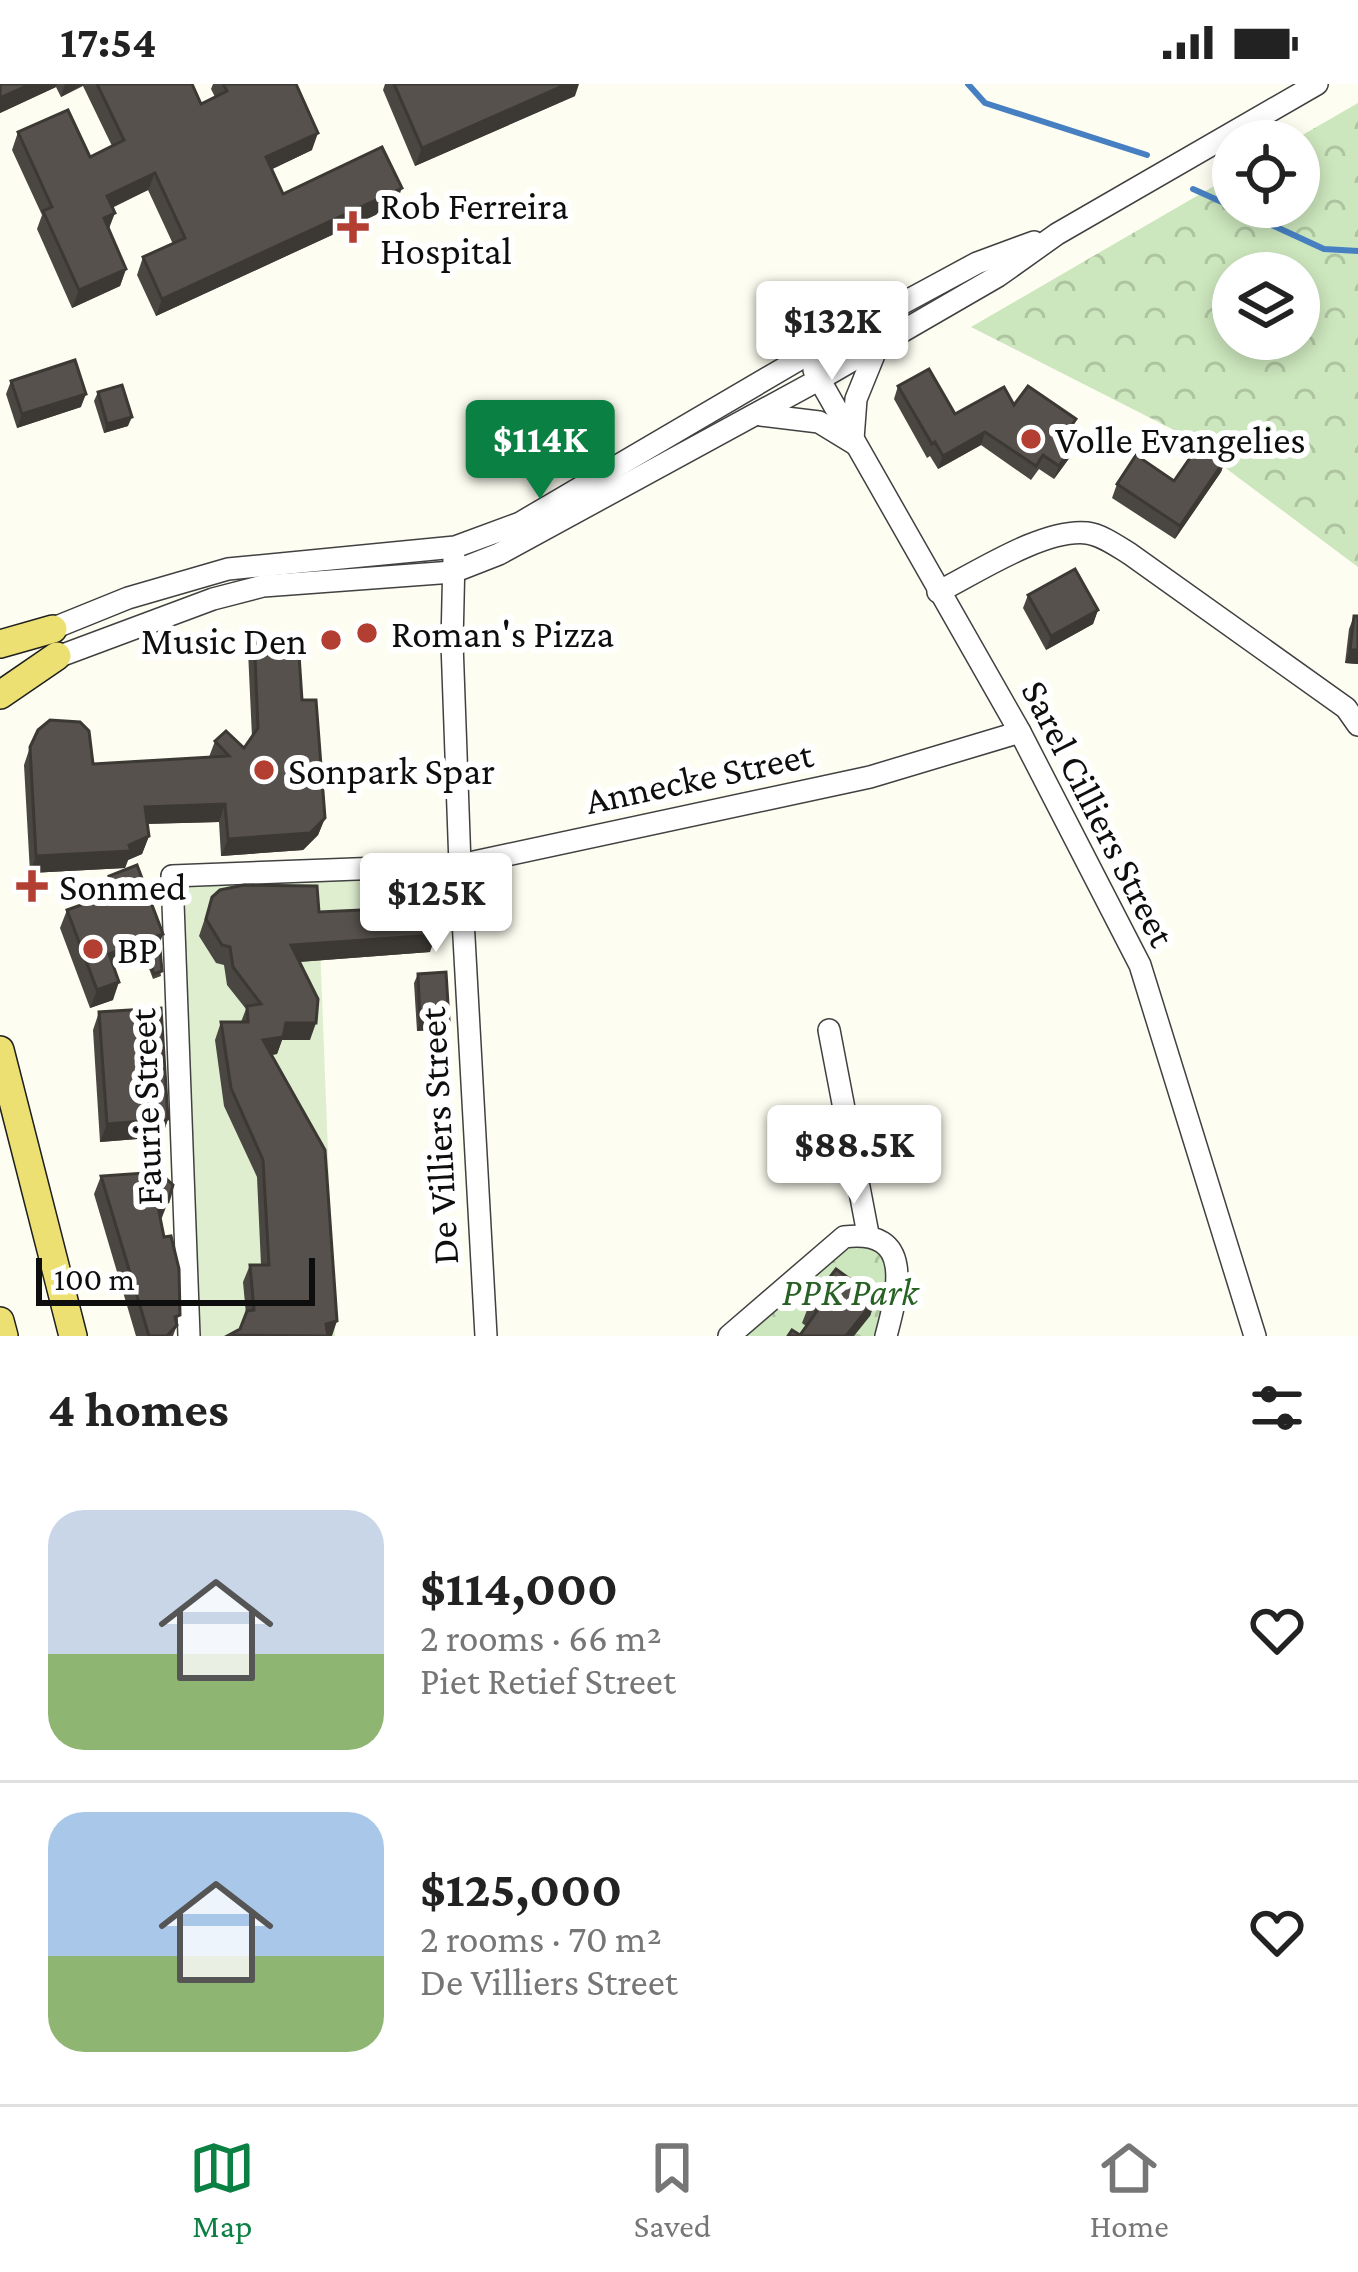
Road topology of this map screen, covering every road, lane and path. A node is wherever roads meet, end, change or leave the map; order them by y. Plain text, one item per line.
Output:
1 (1316, 84) edge
2 (1057, 234) junction
3 (878, 345) junction
4 (805, 356) junction
5 (820, 380) junction
6 (755, 415) junction
7 (854, 441) junction
8 (455, 547) junction
9 (453, 572) junction
10 (938, 592) junction
11 (55, 642) junction
12 (0, 647) edge
13 (0, 682) edge
14 (0, 694) edge
15 (1358, 725) edge
16 (1020, 732) junction
17 (460, 865) junction
18 (172, 876) joint
19 (830, 1030) dead end
20 (0, 1050) edge
21 (868, 1234) junction
22 (0, 1321) edge
23 (4, 1336) edge
24 (73, 1336) edge
25 (189, 1336) edge
26 (486, 1336) edge
27 (729, 1336) edge
28 (886, 1336) edge
29 (1255, 1336) edge

1 - 2 street
2 - 3 street
2 - 4 street
3 - 5 street
3 - 7 street
4 - 5 street, Sarel Cilliers Street
4 - 8 street
5 - 6 street
5 - 7 street, Sarel Cilliers Street
6 - 7 street
6 - 9 street
7 - 10 street, Sarel Cilliers Street
8 - 9 street, De Villiers Street
8 - 11 street
9 - 11 street
9 - 17 street, De Villiers Street
10 - 15 street
10 - 16 street, Sarel Cilliers Street
11 - 12 main road
11 - 13 street
11 - 14 main road
16 - 17 street, Annecke Street
16 - 29 street, Sarel Cilliers Street
17 - 18 street, Annecke Street
17 - 26 street, De Villiers Street
18 - 25 street, Faurie Street
19 - 21 street
20 - 24 main road
21 - 27 street
21 - 28 street
22 - 23 main road

